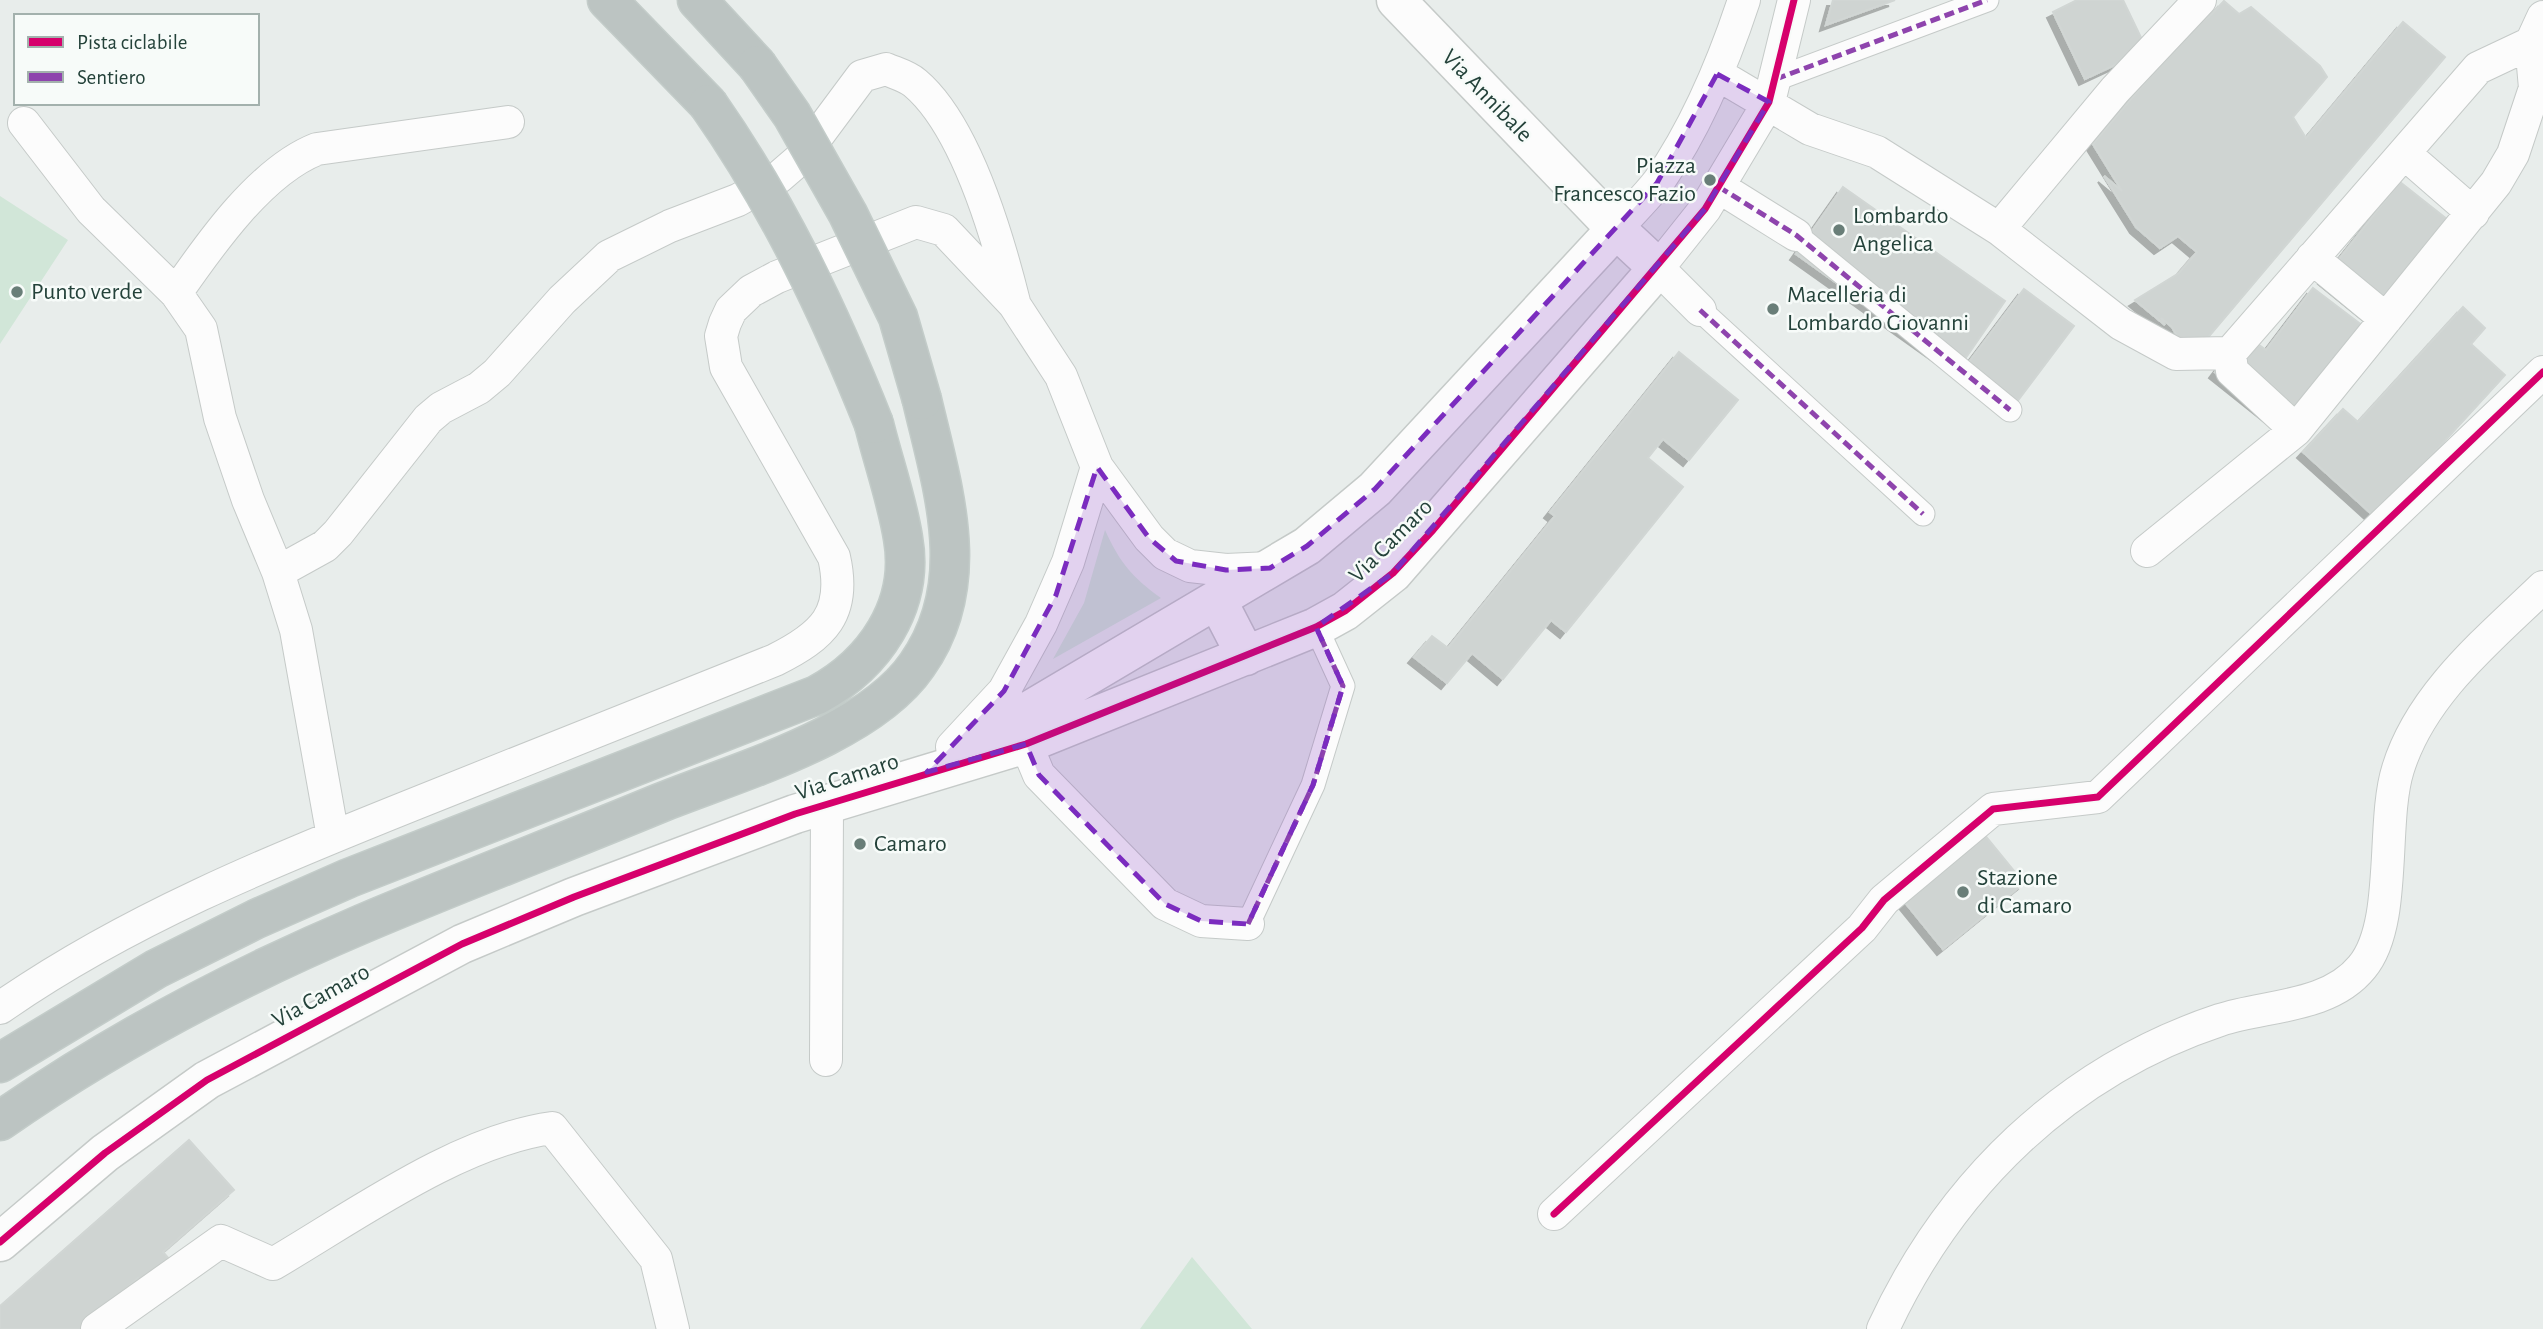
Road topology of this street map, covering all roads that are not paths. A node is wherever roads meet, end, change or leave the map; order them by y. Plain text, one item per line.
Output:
1 (607, 0) edge
2 (697, 0) edge
3 (1396, 0) edge
4 (1744, 0) edge
5 (1794, 0) edge
6 (1987, 0) edge
7 (2200, 0) edge
8 (2537, 30) edge
9 (1717, 74) junction
10 (1772, 90) junction
11 (508, 122) dead end
12 (24, 124) dead end
13 (2404, 153) junction
14 (1719, 187) junction
15 (2473, 212) junction
16 (1999, 229) junction
17 (1796, 235) joint
18 (1608, 237) junction
19 (2312, 258) junction
20 (1651, 276) junction
21 (176, 293) junction
22 (1014, 304) junction
23 (1700, 310) joint
24 (2386, 319) junction
25 (2230, 353) junction
26 (2543, 372) edge
27 (2010, 410) dead end
28 (2296, 430) junction
29 (1097, 467) junction
30 (1923, 514) dead end
31 (2147, 551) dead end
32 (1270, 568) junction
33 (278, 572) junction
34 (2543, 587) edge
35 (1217, 600) junction
36 (1316, 627) junction
37 (1246, 656) junction
38 (1015, 718) junction
39 (827, 804) junction
40 (333, 837) junction
41 (1248, 924) joint
42 (0, 1008) edge
43 (827, 1060) dead end
44 (0, 1063) edge
45 (0, 1121) edge
46 (105, 1153) junction
47 (0, 1206) edge
48 (1554, 1214) dead end
49 (0, 1242) edge
50 (107, 1326) edge
51 (673, 1329) edge
52 (1883, 1329) edge

1 - 44 highway, bridge
2 - 45 highway, bridge
3 - 18 street, Via Annibale
4 - 9 street
5 - 10 street
6 - 10 street
7 - 16 street
8 - 13 street
8 - 15 street
9 - 10 street
9 - 18 street
10 - 14 street
10 - 16 street
11 - 21 street
12 - 21 street
13 - 15 street
13 - 19 street
14 - 17 street
14 - 20 street
15 - 24 street
16 - 25 street
17 - 27 street
18 - 20 street, Via Annibale
18 - 32 street, Via Camaro
19 - 24 street
19 - 25 street
20 - 23 street
20 - 36 street, Via Camaro
21 - 33 street
22 - 29 street
22 - 33 street
22 - 40 street
23 - 30 street
24 - 28 street
25 - 28 street
26 - 48 street
28 - 31 street
29 - 32 street
29 - 38 street
32 - 35 street, Via Camaro
33 - 40 street
34 - 52 street
35 - 37 street
35 - 38 street, Via Camaro
36 - 37 street, Via Camaro
36 - 41 street
37 - 38 street, Via Camaro
38 - 39 street, Via Camaro
38 - 41 street
39 - 43 street
39 - 46 street, Via Camaro
40 - 42 street
46 - 47 street
46 - 49 street, Via Camaro
50 - 51 street

